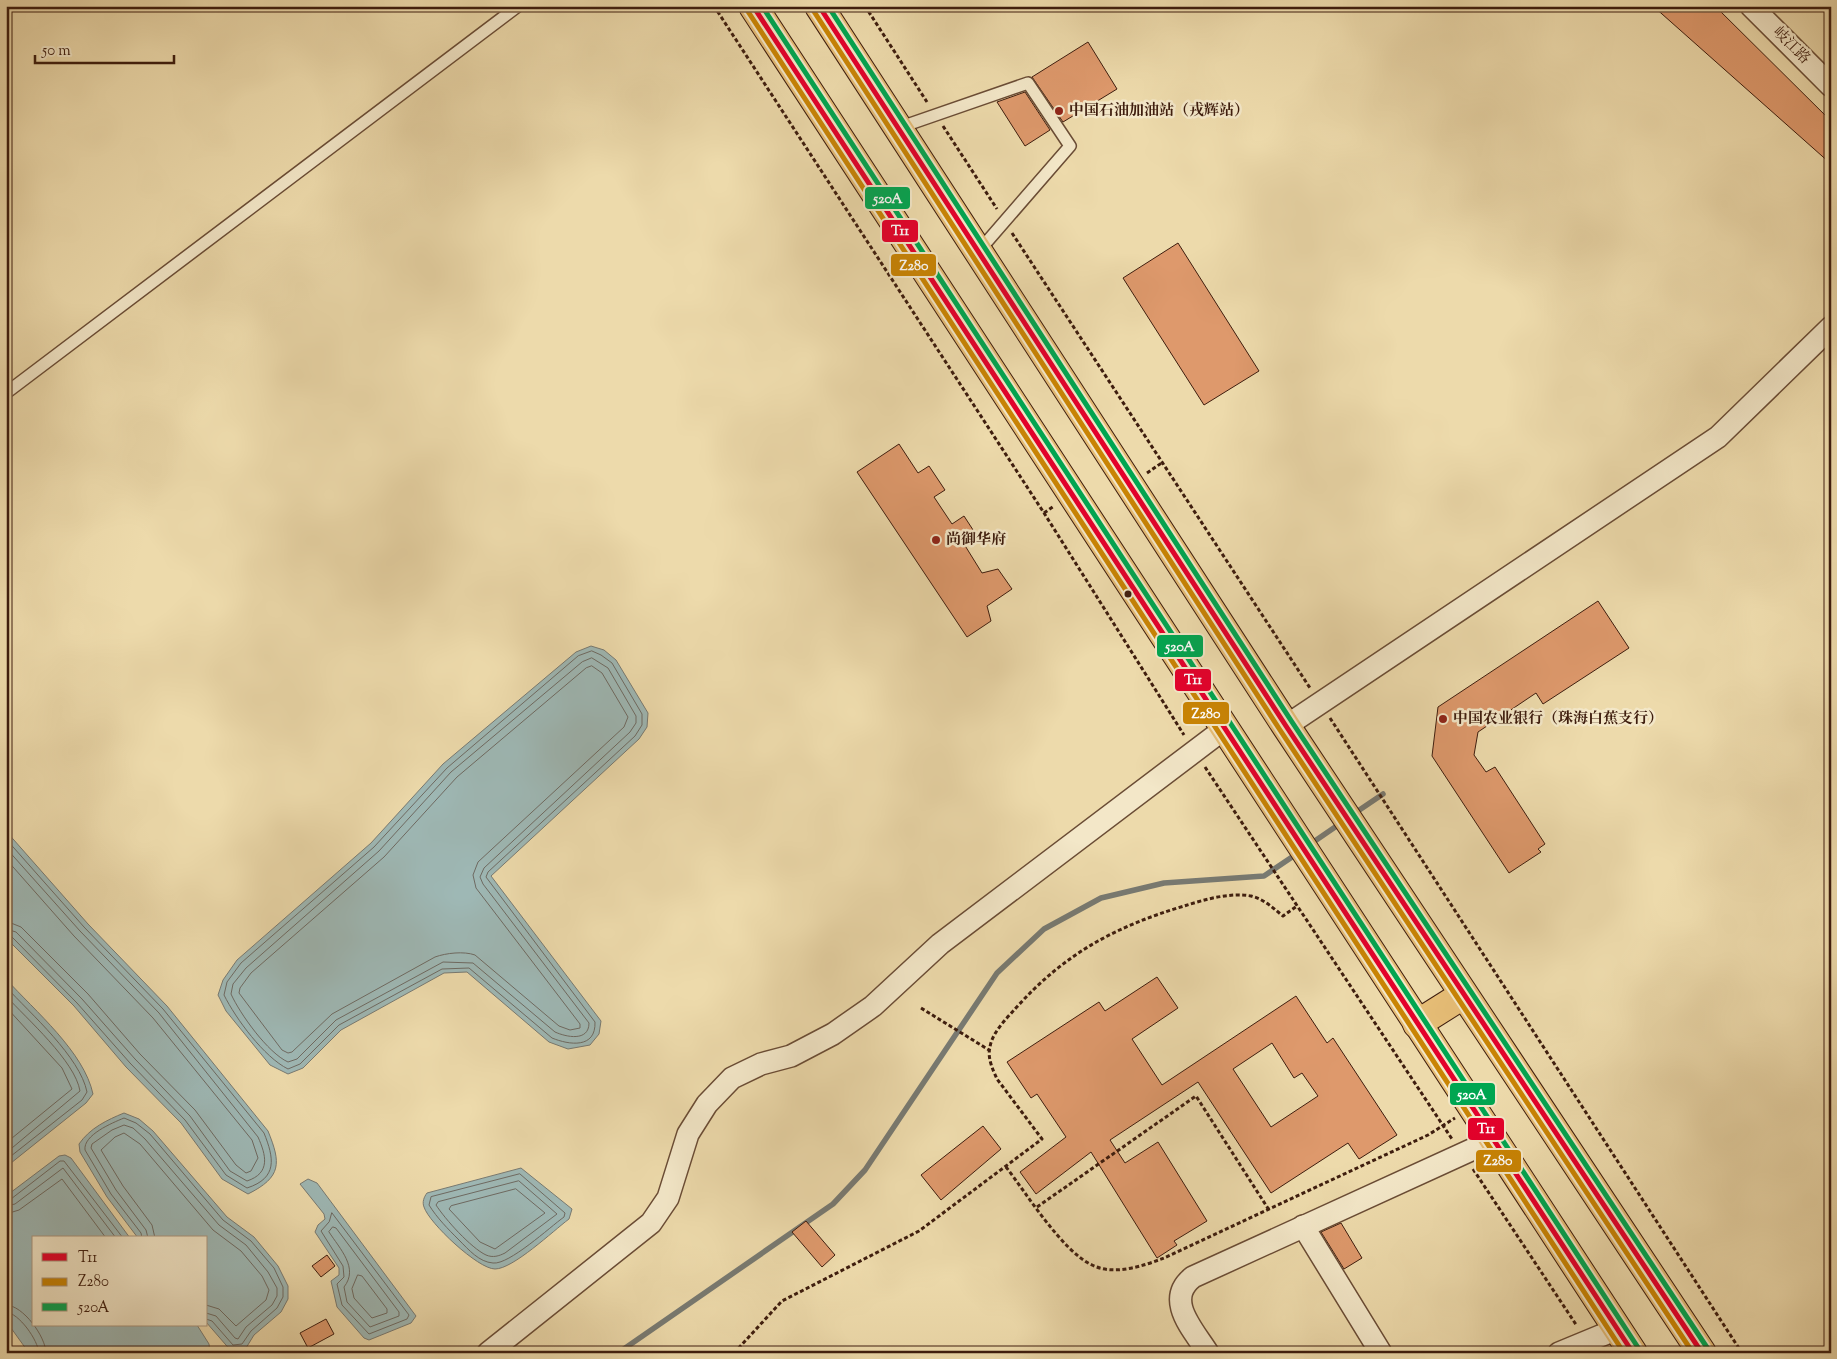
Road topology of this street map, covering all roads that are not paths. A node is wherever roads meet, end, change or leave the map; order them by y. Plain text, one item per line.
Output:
1 (518, 6) edge
2 (753, 6) edge
3 (819, 6) edge
4 (1751, 6) edge
5 (1831, 86) edge
6 (898, 128) junction
7 (978, 252) junction
8 (1831, 327) edge
9 (6, 393) edge
10 (1286, 726) junction
11 (1224, 729) junction
12 (1463, 995) junction
13 (1417, 1024) junction
14 (1493, 1140) junction
15 (1303, 1226) junction
16 (1617, 1329) junction
17 (488, 1353) edge
18 (1208, 1353) edge
19 (1381, 1353) edge
20 (1559, 1353) edge
21 (1633, 1353) edge
22 (1702, 1353) edge

1 - 9 lane
2 - 11 main road
3 - 6 main road
4 - 5 street, 岐江路
6 - 7 main road
6 - 7 lane
7 - 10 main road
8 - 10 street
10 - 12 main road
11 - 13 main road
11 - 17 street
12 - 13 main road
12 - 22 main road
13 - 14 main road
14 - 15 street
14 - 16 main road
15 - 18 street
15 - 19 street
16 - 20 street
16 - 21 main road

